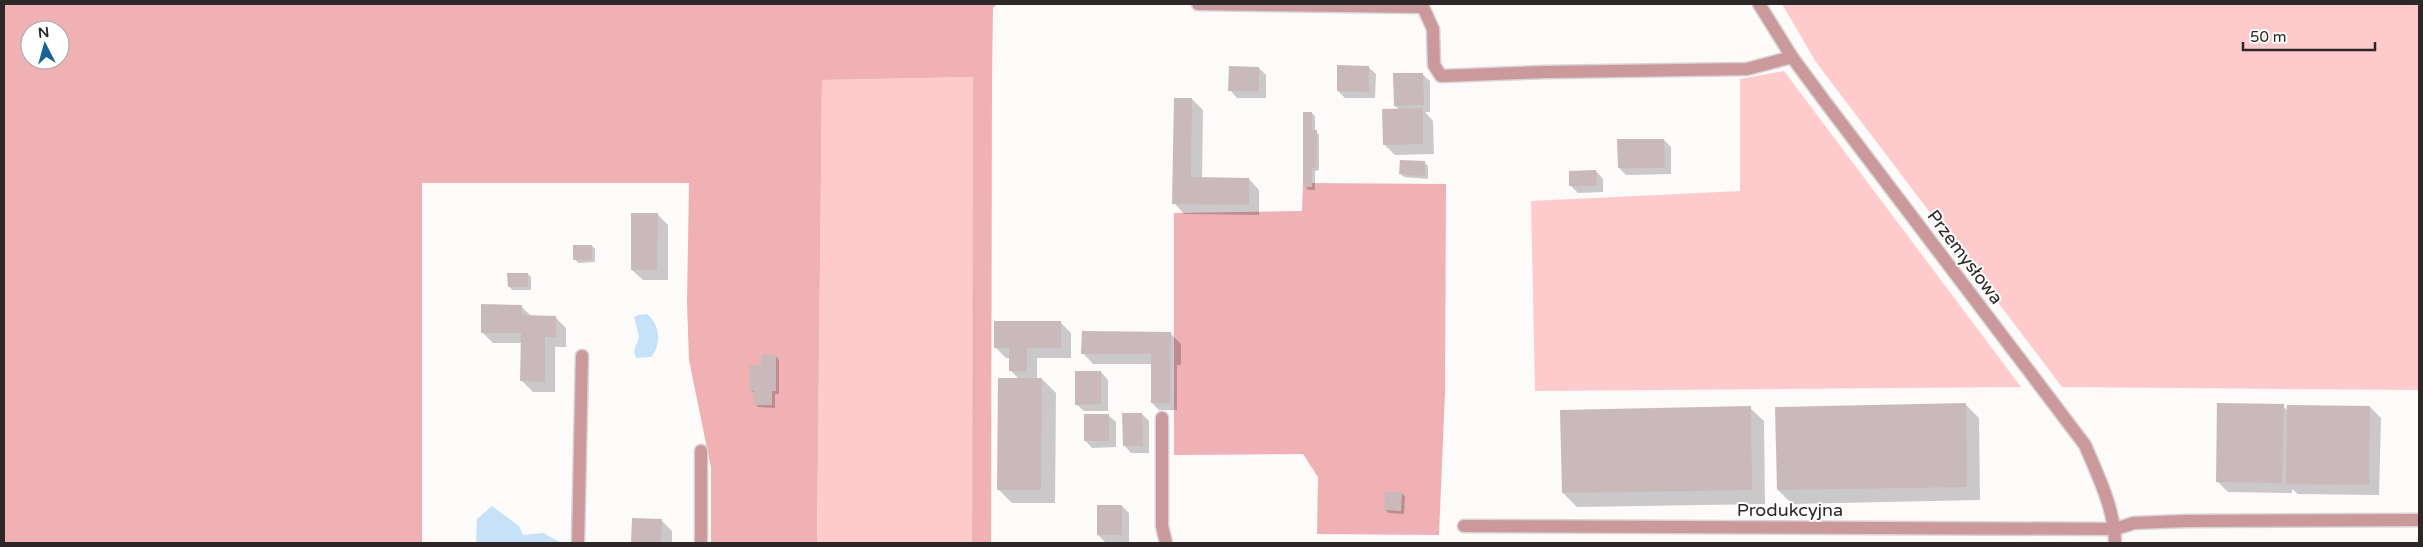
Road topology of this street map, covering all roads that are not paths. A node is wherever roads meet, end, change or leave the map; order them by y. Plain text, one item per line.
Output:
1 (1198, 4) edge
2 (1759, 4) edge
3 (1423, 5) edge
4 (1792, 57) junction
5 (582, 356) dead end
6 (1162, 418) dead end
7 (701, 451) dead end
8 (2419, 520) edge
9 (1464, 526) dead end
10 (2115, 529) junction
11 (1165, 541) edge
12 (578, 543) edge
13 (701, 543) edge
14 (2115, 543) edge

1 - 3 street
2 - 4 street, Przemysłowa
3 - 4 street
4 - 10 street, Przemysłowa
5 - 12 street
6 - 11 street
7 - 13 street
8 - 10 street, Produkcyjna
9 - 10 street, Produkcyjna
10 - 14 street, Przemysłowa

